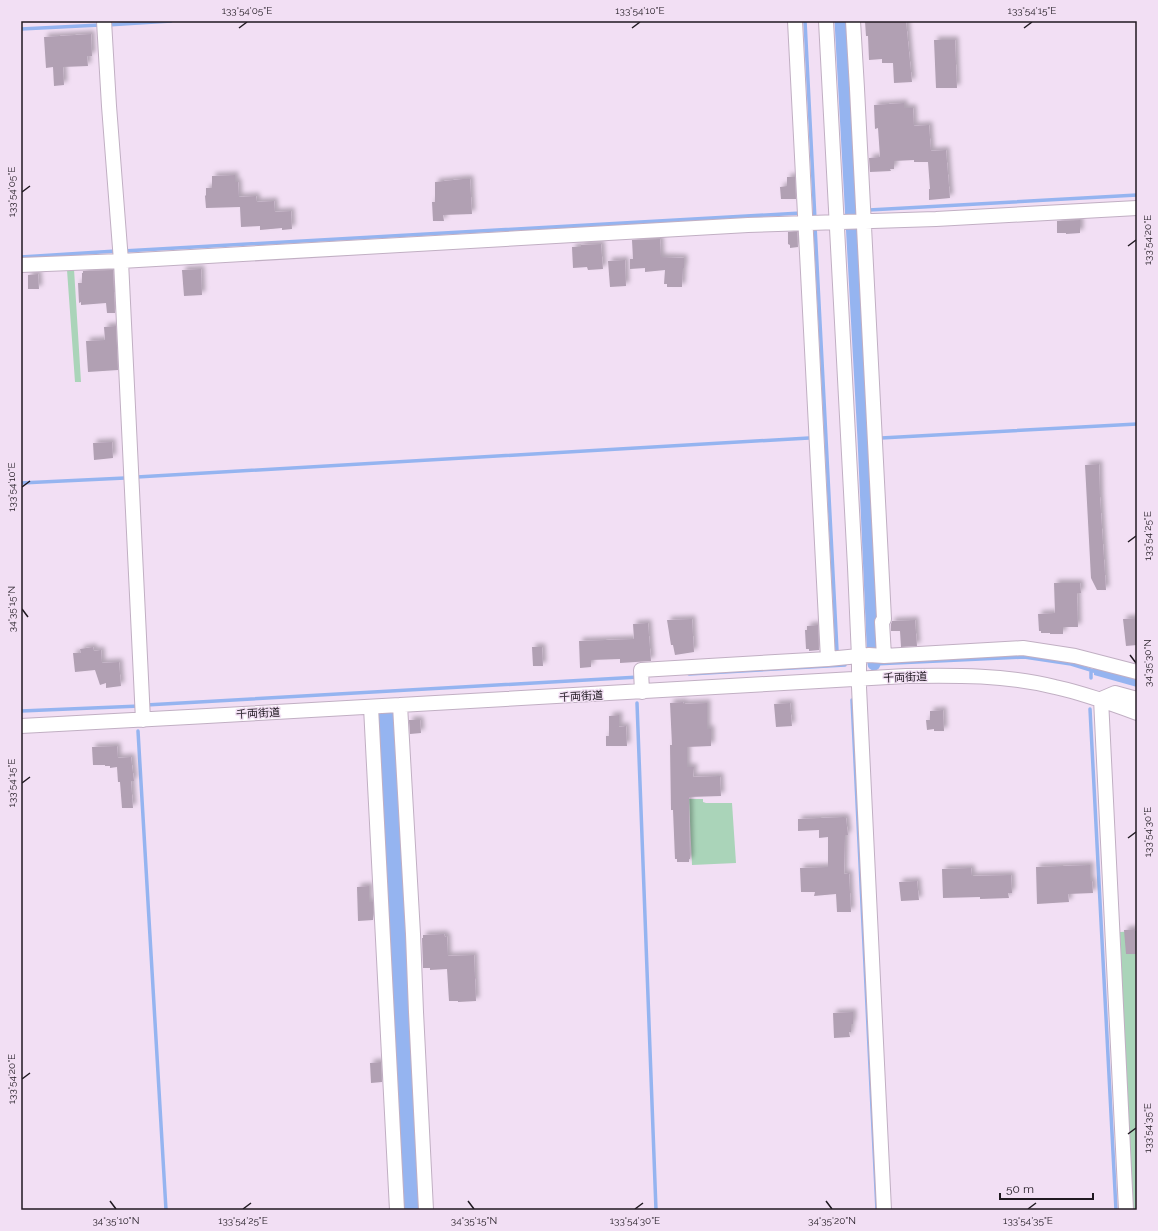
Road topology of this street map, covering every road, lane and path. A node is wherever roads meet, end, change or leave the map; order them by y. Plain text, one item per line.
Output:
1 (795, 21) edge
2 (826, 21) edge
3 (853, 21) edge
4 (105, 24) edge
5 (1137, 208) edge
6 (809, 219) junction
7 (851, 221) junction
8 (120, 254) junction
9 (21, 265) edge
10 (872, 656) junction
11 (828, 659) junction
12 (1137, 672) edge
13 (859, 679) junction
14 (642, 682) junction
15 (1101, 699) junction
16 (400, 705) junction
17 (371, 707) junction
18 (143, 709) junction
19 (1136, 711) edge
20 (21, 726) edge
21 (397, 1210) edge
22 (426, 1210) edge
23 (884, 1210) edge
24 (1126, 1210) edge

1 - 6 street
2 - 7 street
3 - 7 street
4 - 8 street
5 - 7 street
6 - 7 street
6 - 8 street
6 - 11 street
7 - 10 street
7 - 10 street
8 - 9 street
8 - 18 street
10 - 11 street
10 - 12 street
10 - 13 street
11 - 14 street
13 - 14 street, 千両街道
13 - 15 street, 千両街道
13 - 23 street
14 - 16 street, 千両街道
15 - 19 street, 千両街道
15 - 24 street
16 - 17 street, 千両街道
16 - 22 street
17 - 18 street, 千両街道
17 - 21 street
18 - 20 street, 千両街道

